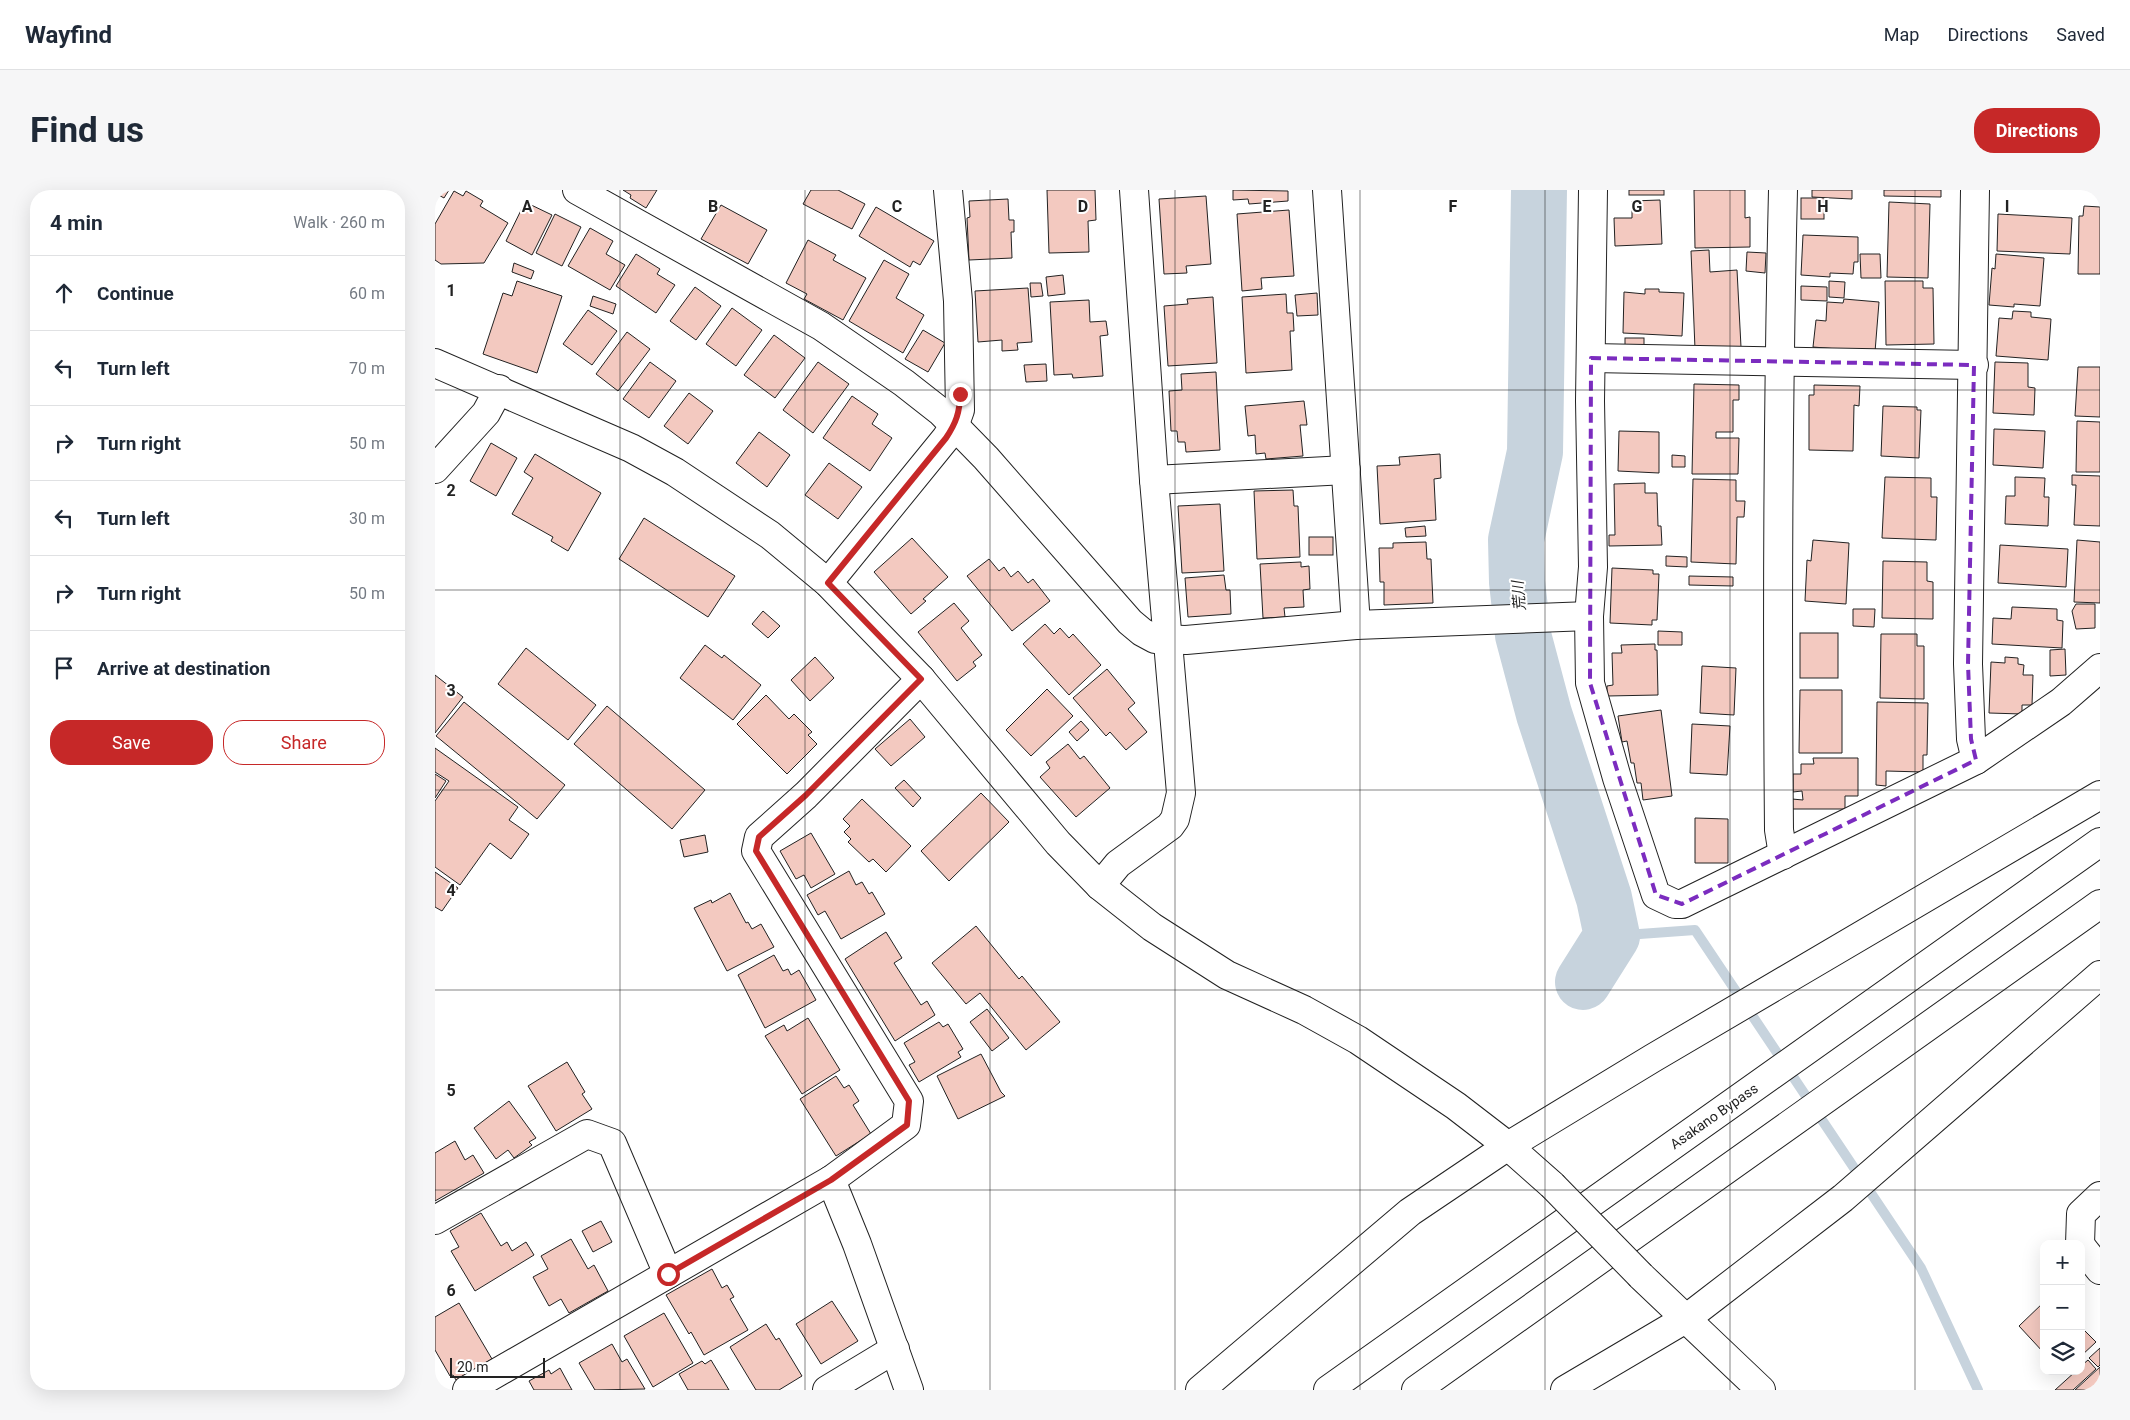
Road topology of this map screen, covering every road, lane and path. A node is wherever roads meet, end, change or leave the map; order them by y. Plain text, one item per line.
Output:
1 (577, 190) edge
2 (948, 190) edge
3 (1133, 190) edge
4 (1327, 190) edge
5 (1593, 190) edge
6 (1783, 190) edge
7 (1975, 190) edge
8 (1591, 358) junction
9 (435, 363) edge
10 (1779, 363) junction
11 (1974, 365) junction
12 (499, 390) junction
13 (955, 424) junction
14 (435, 469) edge
15 (1346, 470) junction
16 (1154, 480) junction
17 (828, 583) junction
18 (1589, 616) junction
19 (1356, 625) junction
20 (1167, 640) junction
21 (2100, 668) edge
22 (921, 679) junction
23 (1976, 760) junction
24 (2100, 795) edge
25 (2100, 842) edge
26 (1783, 855) junction
27 (1100, 886) junction
28 (2100, 904) edge
29 (2100, 975) edge
30 (1508, 1146) junction
31 (831, 1180) junction
32 (2100, 1196) edge
33 (435, 1220) edge
34 (2081, 1240) edge
35 (2085, 1250) edge
36 (2100, 1270) edge
37 (668, 1274) junction
38 (1687, 1318) junction
39 (895, 1349) junction
40 (467, 1390) edge
41 (827, 1390) edge
42 (909, 1390) edge
43 (1200, 1390) edge
44 (1328, 1390) edge
45 (1416, 1390) edge
46 (1565, 1390) edge
47 (1761, 1390) edge

1 - 13 main road
2 - 13 main road
3 - 16 main road
4 - 15 main road
5 - 8 main road
6 - 10 main road
7 - 11 main road
8 - 10 main road
8 - 18 main road
9 - 12 main road
10 - 11 main road
10 - 26 main road
11 - 23 main road
12 - 14 main road
12 - 17 main road
13 - 17 main road
13 - 20 main road
15 - 16 main road
15 - 19 main road
16 - 20 main road
17 - 22 main road
18 - 19 main road
18 - 26 main road
19 - 20 main road
20 - 27 main road
21 - 23 main road
22 - 27 main road
22 - 31 main road
23 - 26 main road
24 - 30 main road
25 - 44 main road, Asakano Bypass
27 - 30 main road
28 - 45 main road
29 - 38 main road
30 - 38 main road, bridge
30 - 43 main road
31 - 37 main road
31 - 39 main road
32 - 34 main road
33 - 37 main road
35 - 36 main road
37 - 40 main road
38 - 46 main road
38 - 47 main road
39 - 41 main road
39 - 42 main road

